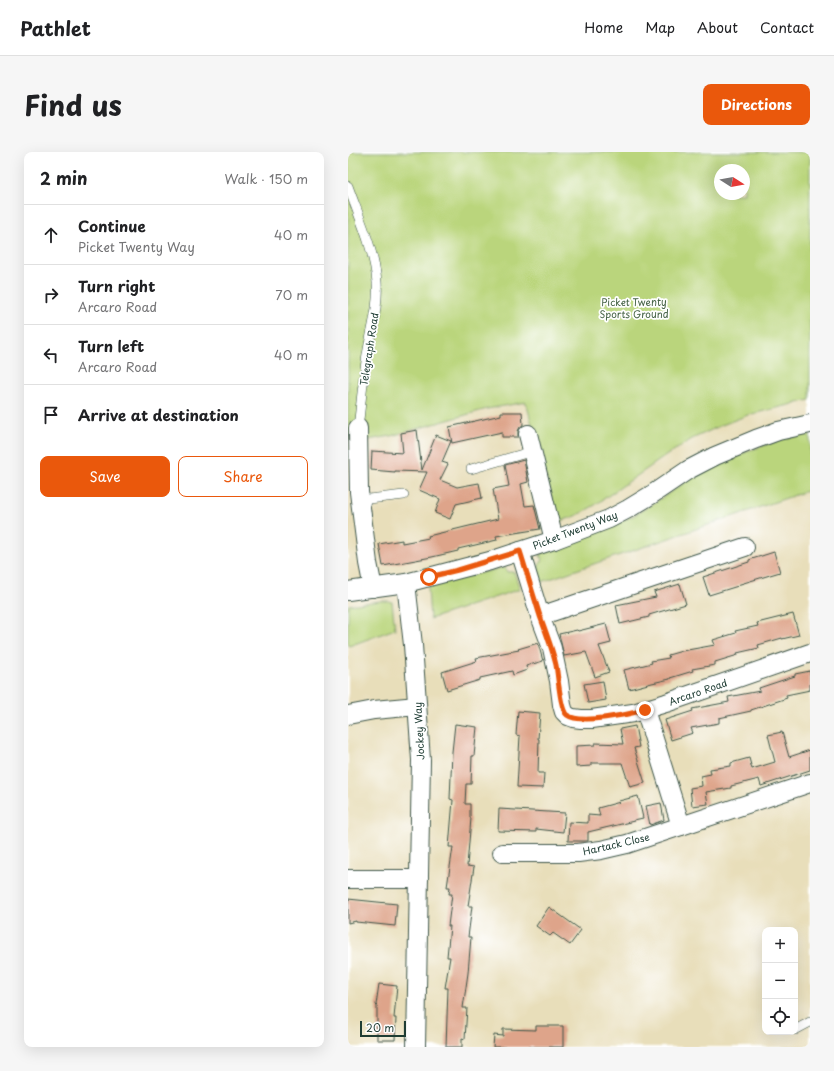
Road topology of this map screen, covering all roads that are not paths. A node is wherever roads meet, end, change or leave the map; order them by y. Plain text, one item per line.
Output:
1 (348, 186) edge
2 (810, 424) edge
3 (358, 428) joint
4 (531, 443) joint
5 (471, 469) dead end
6 (356, 495) edge
7 (404, 495) dead end
8 (554, 540) junction
9 (745, 547) dead end
10 (520, 551) junction
11 (406, 583) junction
12 (373, 588) junction
13 (348, 591) edge
14 (540, 616) junction
15 (810, 653) edge
16 (417, 706) junction
17 (645, 710) junction
18 (348, 715) edge
19 (810, 782) edge
20 (681, 826) junction
21 (502, 853) dead end
22 (348, 879) edge
23 (419, 880) junction
24 (810, 1022) edge
25 (798, 1028) edge
26 (416, 1047) edge

1 - 3 lane, Telegraph Road
2 - 8 street, Picket Twenty Way
3 - 6 street, Telegraph Road
4 - 5 lane
4 - 8 street
6 - 7 lane
6 - 12 street, Telegraph Road
8 - 10 street, Picket Twenty Way
9 - 14 street
10 - 11 street, Picket Twenty Way
10 - 14 street, Arcaro Road
11 - 12 street, Picket Twenty Way
11 - 16 street, Jockey Way
12 - 13 street, Picket Twenty Way
14 - 17 street, Arcaro Road
15 - 17 street, Arcaro Road
16 - 18 street
16 - 23 street, Jockey Way
17 - 20 street
19 - 20 street, Hartack Close
20 - 21 street, Hartack Close
22 - 23 street
23 - 26 street, Jockey Way
24 - 25 lane

